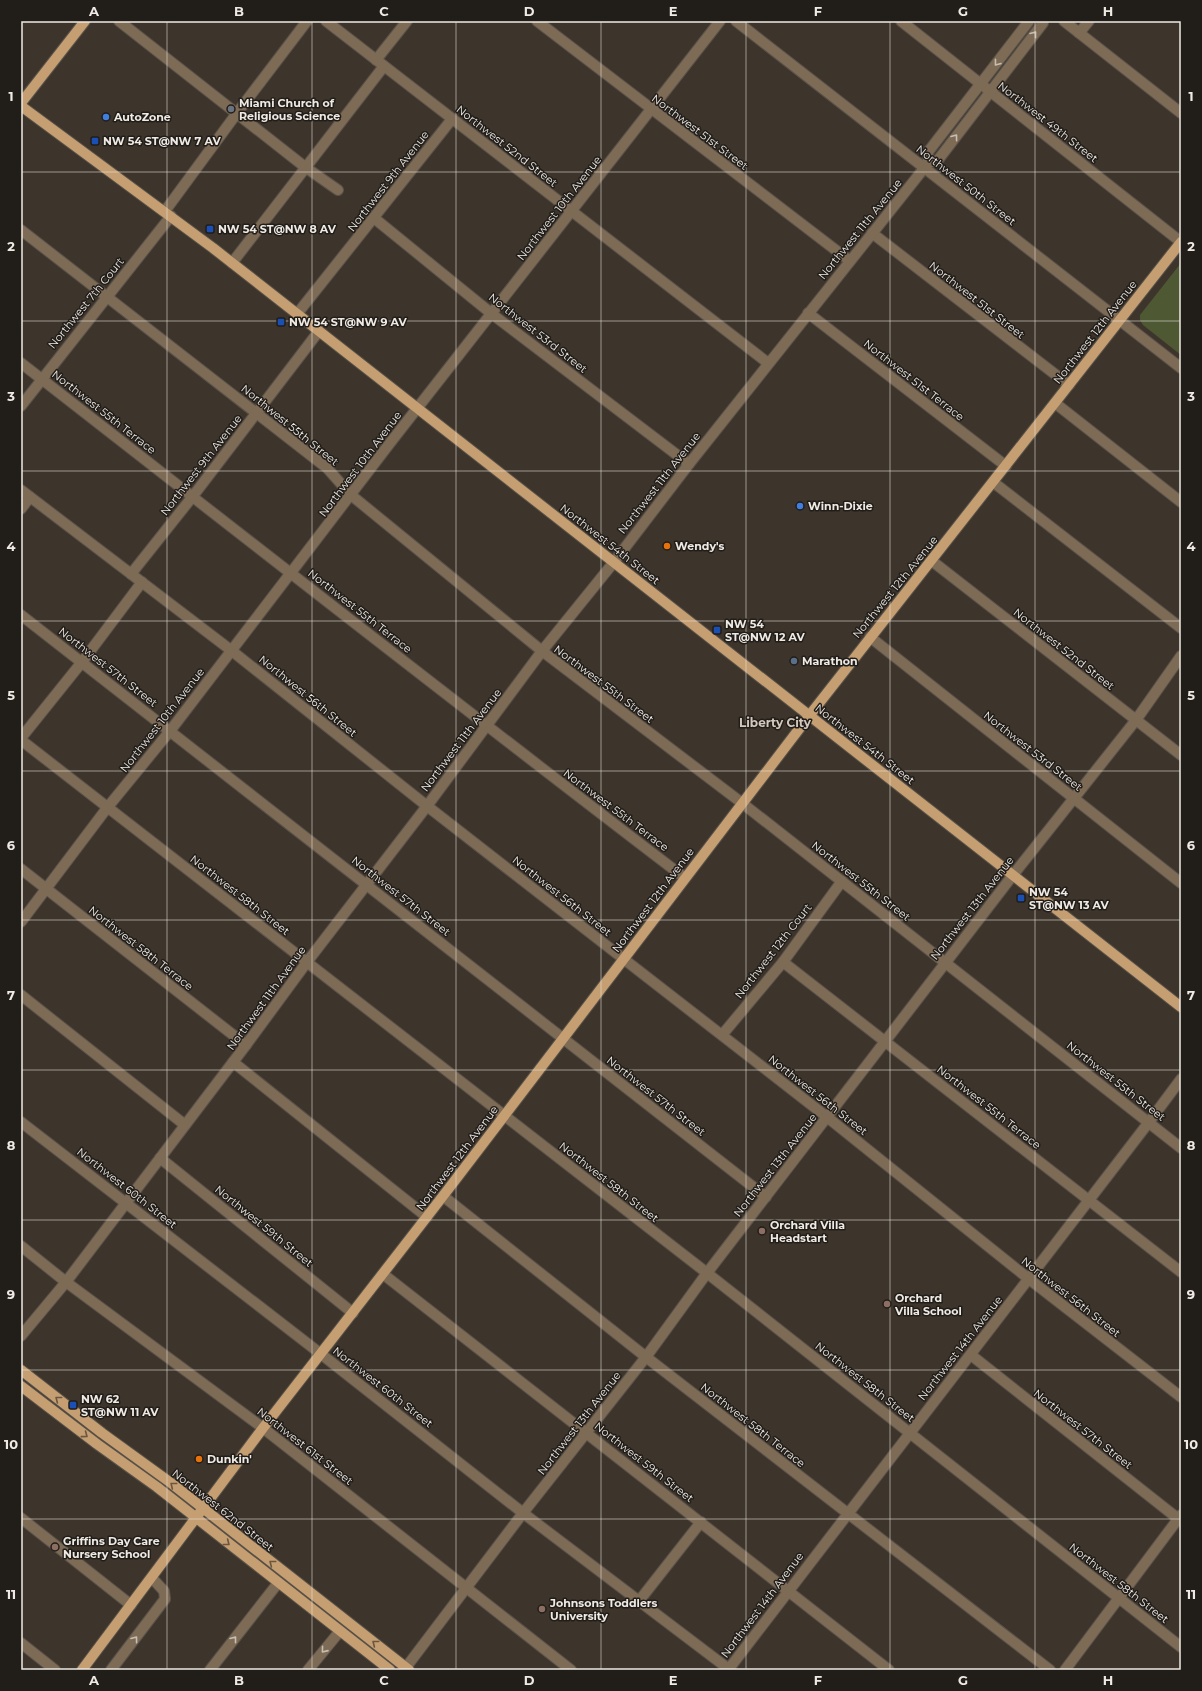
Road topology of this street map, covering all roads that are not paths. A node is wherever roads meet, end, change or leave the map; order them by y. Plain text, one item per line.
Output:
1 (85, 21) edge
2 (119, 21) edge
3 (307, 21) edge
4 (326, 21) edge
5 (406, 21) edge
6 (537, 21) edge
7 (720, 21) edge
8 (736, 21) edge
9 (901, 21) edge
10 (1029, 21) edge
11 (1043, 21) edge
12 (1064, 21) edge
13 (1089, 21) edge
14 (1079, 33) junction
15 (380, 63) junction
16 (980, 84) junction
17 (989, 91) junction
18 (21, 103) edge
19 (21, 106) edge
20 (650, 108) junction
21 (236, 113) junction
22 (1181, 113) edge
23 (452, 118) junction
24 (926, 165) junction
25 (305, 167) junction
26 (338, 190) dead end
27 (571, 211) junction
28 (168, 214) junction
29 (374, 218) junction
30 (21, 230) edge
31 (872, 234) junction
32 (1181, 242) edge
33 (850, 261) junction
34 (232, 263) junction
35 (107, 297) junction
36 (298, 314) junction
37 (492, 314) junction
38 (808, 314) junction
39 (1120, 321) junction
40 (319, 331) junction
41 (21, 363) edge
42 (768, 363) junction
43 (1181, 368) edge
44 (41, 378) junction
45 (1069, 385) junction
46 (1055, 403) junction
47 (21, 406) edge
48 (418, 408) junction
49 (256, 413) junction
50 (689, 464) junction
51 (1006, 466) junction
52 (993, 482) junction
53 (21, 490) edge
54 (351, 495) junction
55 (193, 496) junction
56 (30, 497) junction
57 (1181, 502) edge
58 (21, 509) edge
59 (932, 561) junction
60 (614, 562) junction
61 (292, 573) junction
62 (131, 574) junction
63 (142, 582) junction
64 (21, 615) edge
65 (1181, 628) edge
66 (870, 637) junction
67 (232, 651) junction
68 (542, 651) junction
69 (1181, 656) edge
70 (82, 662) junction
71 (809, 716) junction
72 (1136, 720) junction
73 (486, 726) junction
74 (170, 731) junction
75 (21, 739) edge
76 (1181, 755) edge
77 (1073, 798) junction
78 (742, 804) junction
79 (427, 806) junction
80 (107, 808) junction
81 (21, 869) edge
82 (1013, 875) junction
83 (685, 878) junction
84 (842, 881) junction
85 (1181, 884) edge
86 (366, 885) junction
87 (47, 889) junction
88 (21, 922) edge
89 (623, 960) junction
90 (307, 962) junction
91 (783, 962) junction
92 (946, 962) junction
93 (21, 995) edge
94 (1181, 1006) edge
95 (722, 1035) junction
96 (563, 1038) junction
97 (885, 1042) junction
98 (246, 1045) junction
99 (233, 1062) junction
100 (1181, 1079) edge
101 (504, 1116) junction
102 (827, 1117) junction
103 (21, 1122) edge
104 (1149, 1122) junction
105 (185, 1125) junction
106 (1181, 1148) edge
107 (160, 1158) junction
108 (443, 1196) junction
109 (766, 1197) junction
110 (1089, 1200) junction
111 (126, 1202) junction
112 (427, 1216) junction
113 (21, 1246) edge
114 (1181, 1272) edge
115 (707, 1273) junction
116 (383, 1274) junction
117 (1029, 1279) junction
118 (66, 1282) junction
119 (353, 1313) junction
120 (21, 1336) edge
121 (321, 1354) junction
122 (970, 1355) junction
123 (646, 1357) junction
124 (21, 1370) edge
125 (21, 1386) edge
126 (1181, 1397) edge
127 (263, 1428) junction
128 (910, 1433) junction
129 (587, 1434) junction
130 (204, 1510) junction
131 (523, 1512) junction
132 (848, 1514) junction
133 (21, 1518) edge
134 (196, 1519) junction
135 (1180, 1519) edge
136 (701, 1522) junction
137 (152, 1578) junction
138 (278, 1583) junction
139 (466, 1588) junction
140 (788, 1590) junction
141 (1119, 1598) junction
142 (639, 1601) junction
143 (132, 1605) junction
144 (340, 1631) junction
145 (21, 1643) edge
146 (1181, 1646) edge
147 (406, 1669) edge
148 (55, 1670) edge
149 (83, 1670) edge
150 (111, 1670) edge
151 (210, 1670) edge
152 (308, 1670) edge
153 (390, 1670) edge
154 (571, 1670) edge
155 (729, 1670) edge
156 (889, 1670) edge
157 (1050, 1670) edge
158 (1065, 1670) edge

1 - 18 main road
2 - 21 street
3 - 21 street, Northwest 7th Court
4 - 15 street, Northwest 52nd Street
5 - 15 street
6 - 20 street, Northwest 51st Street
7 - 20 street, Northwest 10th Avenue
8 - 24 street, Northwest 50th Street
9 - 16 street, Northwest 49th Street
10 -> 16 street, Northwest 11th Avenue
17 -> 11 street, Northwest 11th Avenue
12 - 14 street
13 - 14 street
14 - 22 street
15 - 23 street, Northwest 52nd Street
15 - 25 street
16 - 17 street, Northwest 49th Street
16 - 24 street, Northwest 11th Avenue
24 -> 17 street, Northwest 11th Avenue
17 - 32 street, Northwest 49th Street
19 - 28 main road, Northwest 54th Street
20 - 27 street, Northwest 10th Avenue
20 - 33 street, Northwest 51st Street
21 - 25 street
21 - 28 street, Northwest 7th Court
23 - 27 street, Northwest 52nd Street
23 - 29 street, Northwest 9th Avenue
24 - 31 street, Northwest 11th Avenue
24 - 39 street, Northwest 50th Street
25 - 26 street
25 - 34 street
27 - 37 street, Northwest 10th Avenue
27 - 42 street, Northwest 52nd Street
28 - 34 main road, Northwest 54th Street
28 - 35 street, Northwest 7th Court
29 - 36 street, Northwest 9th Avenue
29 - 37 street, Northwest 53rd Street
30 - 35 street, Northwest 55th Street
31 - 33 street, Northwest 11th Avenue
31 - 45 street, Northwest 51st Street
32 - 39 main road, Northwest 12th Avenue
33 - 38 street, Northwest 11th Avenue
34 - 36 main road, Northwest 54th Street
35 - 44 street, Northwest 7th Court
35 - 49 street, Northwest 55th Street
36 - 40 main road, Northwest 54th Street
37 - 48 street, Northwest 10th Avenue
37 - 50 street, Northwest 53rd Street
38 - 42 street, Northwest 11th Avenue
38 - 51 street, Northwest 51st Terrace
39 - 43 street, Northwest 50th Street
39 - 45 main road, Northwest 12th Avenue
40 - 48 main road, Northwest 54th Street
40 - 49 street, Northwest 9th Avenue
41 - 44 street, Northwest 55th Terrace
42 - 50 street, Northwest 11th Avenue
44 - 47 street, Northwest 7th Court
44 - 55 street, Northwest 55th Terrace
45 - 46 main road, Northwest 12th Avenue
46 - 51 main road, Northwest 12th Avenue
46 - 57 street
48 - 54 street, Northwest 10th Avenue
48 - 60 main road, Northwest 54th Street
49 - 54 street, Northwest 55th Street
49 - 55 street, Northwest 9th Avenue
50 - 60 street, Northwest 11th Avenue
51 - 52 main road, Northwest 12th Avenue
52 - 59 main road, Northwest 12th Avenue
52 - 65 street
53 - 56 street, Northwest 56th Street
54 - 61 street, Northwest 10th Avenue
54 - 68 street, Northwest 55th Street
55 - 61 street, Northwest 55th Terrace
55 - 62 street, Northwest 9th Avenue
56 - 58 street
56 - 62 street, Northwest 56th Street
59 - 66 main road, Northwest 12th Avenue
59 - 72 street, Northwest 52nd Street
60 - 68 street, Northwest 11th Avenue
60 - 71 main road, Northwest 54th Street
61 - 67 street, Northwest 10th Avenue
61 - 73 street, Northwest 55th Terrace
62 - 63 street, Northwest 56th Street
63 - 67 street, Northwest 56th Street
63 - 70 street
64 - 70 street, Northwest 57th Street
66 - 71 main road, Northwest 12th Avenue
66 - 77 street, Northwest 53rd Street
67 - 74 street, Northwest 10th Avenue
67 - 79 street, Northwest 56th Street
68 - 73 street, Northwest 11th Avenue
68 - 78 street, Northwest 55th Street
69 - 72 street, Northwest 13th Avenue
70 - 74 street, Northwest 57th Street
70 - 75 street
71 - 78 main road, Northwest 12th Avenue
71 - 82 main road, Northwest 54th Street
72 - 76 street, Northwest 52nd Street
72 - 77 street, Northwest 13th Avenue
73 - 79 street, Northwest 11th Avenue
73 - 83 street, Northwest 55th Terrace
74 - 80 street, Northwest 10th Avenue
74 - 86 street, Northwest 57th Street
75 - 80 street, Northwest 58th Street
77 - 82 street, Northwest 13th Avenue
77 - 85 street, Northwest 53rd Street
78 - 83 main road, Northwest 12th Avenue
78 - 84 street, Northwest 55th Street
79 - 86 street, Northwest 11th Avenue
79 - 89 street, Northwest 56th Street
80 - 87 street, Northwest 10th Avenue
80 - 90 street, Northwest 58th Street
81 - 87 street, Northwest 58th Terrace
82 - 92 street, Northwest 13th Avenue
82 - 94 main road, Northwest 54th Street
83 - 89 main road, Northwest 12th Avenue
84 - 91 street, Northwest 12th Court
84 - 92 street, Northwest 55th Street
86 - 90 street, Northwest 11th Avenue
86 - 96 street, Northwest 57th Street
87 - 88 street, Northwest 10th Avenue
87 - 98 street, Northwest 58th Terrace
89 - 95 street, Northwest 56th Street
89 - 96 main road, Northwest 12th Avenue
90 - 98 street, Northwest 11th Avenue
90 - 101 street, Northwest 58th Street
91 - 95 street, Northwest 12th Court
91 - 97 street, Northwest 55th Terrace
92 - 97 street, Northwest 13th Avenue
92 - 104 street, Northwest 55th Street
93 - 105 street
95 - 102 street, Northwest 56th Street
96 - 101 main road, Northwest 12th Avenue
96 - 109 street, Northwest 57th Street
97 - 102 street, Northwest 13th Avenue
97 - 110 street, Northwest 55th Terrace
98 - 99 street, Northwest 11th Avenue
99 - 105 street, Northwest 11th Avenue
99 - 112 street
100 - 104 street, Northwest 14th Avenue
101 - 108 main road, Northwest 12th Avenue
101 - 115 street, Northwest 58th Street
102 - 109 street, Northwest 13th Avenue
102 - 117 street, Northwest 56th Street
103 - 111 street, Northwest 60th Street
104 - 106 street, Northwest 55th Street
104 - 110 street, Northwest 14th Avenue
105 - 107 street, Northwest 11th Avenue
107 - 111 street, Northwest 11th Avenue
107 - 119 street, Northwest 59th Street
108 - 112 main road, Northwest 12th Avenue
108 - 123 street, Northwest 58th Terrace
109 - 115 street, Northwest 13th Avenue
110 - 114 street, Northwest 55th Terrace
110 - 117 street, Northwest 14th Avenue
111 - 118 street, Northwest 11th Avenue
111 - 121 street, Northwest 60th Street
112 - 116 main road, Northwest 12th Avenue
113 - 118 street, Northwest 61st Street
115 - 123 street, Northwest 13th Avenue
115 - 128 street, Northwest 58th Street
116 - 119 main road, Northwest 12th Avenue
116 - 129 street, Northwest 59th Street
117 - 122 street, Northwest 14th Avenue
117 - 126 street, Northwest 56th Street
118 - 120 street, Northwest 11th Avenue
118 - 127 street, Northwest 61st Street
119 - 121 main road, Northwest 12th Avenue
121 - 127 main road, Northwest 12th Avenue
121 - 131 street, Northwest 60th Street
122 - 128 street, Northwest 14th Avenue
122 - 135 street, Northwest 57th Street
123 - 129 street, Northwest 13th Avenue
123 - 132 street, Northwest 58th Terrace
130 -> 124 main road, Northwest 62nd Street
125 -> 134 main road, Northwest 62nd Street
127 - 130 main road, Northwest 12th Avenue
127 - 139 street, Northwest 61st Street
128 - 132 street, Northwest 14th Avenue
128 - 141 street, Northwest 58th Street
129 - 131 street, Northwest 13th Avenue
129 - 136 street, Northwest 59th Street
130 - 134 main road, Northwest 12th Avenue
147 -> 130 main road, Northwest 62nd Street
131 - 139 street, Northwest 13th Avenue
131 - 142 street, Northwest 60th Street
132 - 140 street, Northwest 14th Avenue
132 - 157 street, Northwest 58th Terrace
133 - 143 street
134 - 137 main road, Northwest 12th Avenue
134 -> 138 main road, Northwest 62nd Street
135 - 141 street
136 - 140 street, Northwest 59th Street
136 - 142 street
137 - 143 main road, Northwest 12th Avenue
150 -> 137 street
138 - 144 main road, Northwest 62nd Street
151 -> 138 street
139 - 147 street, Northwest 13th Avenue
139 - 154 street, Northwest 61st Street
140 - 155 street, Northwest 14th Avenue
140 - 156 street, Northwest 59th Street
141 - 146 street, Northwest 58th Street
141 - 158 street
142 - 155 street, Northwest 60th Street
143 - 149 main road, Northwest 12th Avenue
144 -> 152 street
144 - 153 main road, Northwest 62nd Street
145 - 148 street

